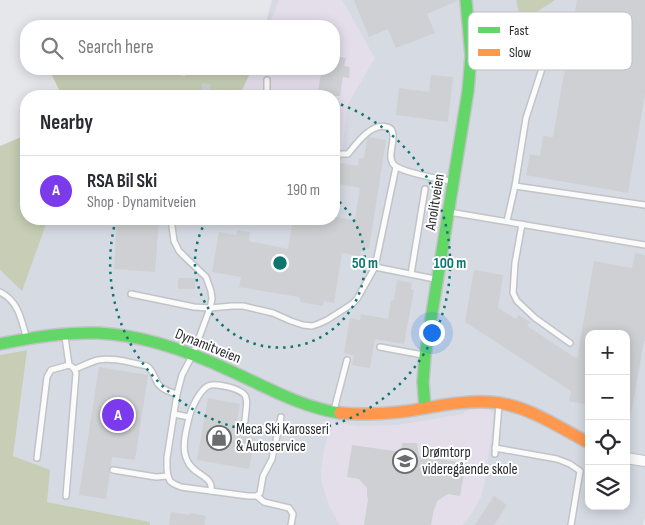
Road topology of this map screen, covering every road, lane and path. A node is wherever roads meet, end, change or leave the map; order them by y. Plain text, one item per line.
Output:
1 (466, 0) edge
2 (468, 20) edge
3 (470, 70) edge
4 (542, 70) edge
5 (267, 80) dead end
6 (267, 90) edge
7 (340, 154) edge
8 (396, 167) junction
9 (453, 182) junction
10 (515, 186) junction
11 (425, 189) dead end
12 (645, 205) edge
13 (449, 212) junction
14 (507, 221) junction
15 (522, 224) junction
16 (172, 225) edge
17 (645, 245) edge
18 (375, 266) junction
19 (411, 274) junction
20 (438, 280) junction
21 (0, 292) edge
22 (131, 294) dead end
23 (210, 308) junction
24 (65, 334) junction
25 (26, 339) junction
26 (570, 343) dead end
27 (0, 344) edge
28 (380, 347) dead end
29 (194, 354) junction
30 (425, 356) junction
31 (347, 360) dead end
32 (69, 365) junction
33 (75, 370) junction
34 (177, 394) junction
35 (499, 403) junction
36 (425, 408) junction
37 (334, 411) junction
38 (174, 414) junction
39 (189, 417) junction
40 (281, 417) dead end
41 (245, 421) dead end
42 (585, 441) edge
43 (37, 458) dead end
44 (630, 459) edge
45 (645, 461) edge
46 (113, 470) dead end
47 (168, 476) junction
48 (211, 491) junction
49 (66, 496) dead end
50 (257, 496) junction
51 (291, 525) edge
52 (571, 525) edge

1 - 2 street, Anolitveien
3 - 9 street, Anolitveien
4 - 10 lane
5 - 6 lane
7 - 8 lane
8 - 9 lane
8 - 18 lane
9 - 13 street, Anolitveien
10 - 12 lane
10 - 14 lane
11 - 19 lane
13 - 14 lane
13 - 20 street, Anolitveien
14 - 15 lane
15 - 17 lane
15 - 26 lane
16 - 23 lane
18 - 19 lane
18 - 23 lane
19 - 20 lane
20 - 30 street, Anolitveien
21 - 25 lane
22 - 23 lane
23 - 29 lane
24 - 25 street, Dynamitveien
24 - 29 street, Dynamitveien
24 - 32 lane
25 - 27 street, Dynamitveien
28 - 30 lane
29 - 34 lane
29 - 37 street, Dynamitveien
30 - 36 street, Anolitveien
31 - 37 lane
32 - 33 lane
32 - 43 lane
33 - 34 lane
33 - 49 lane
34 - 38 lane
35 - 36 street, Dynamitveien
35 - 42 street
35 - 52 lane
36 - 37 street, Dynamitveien
38 - 39 lane
38 - 47 lane
39 - 41 lane
39 - 48 lane
40 - 50 lane
44 - 45 street
46 - 47 lane
47 - 48 lane
48 - 50 lane
50 - 51 lane

